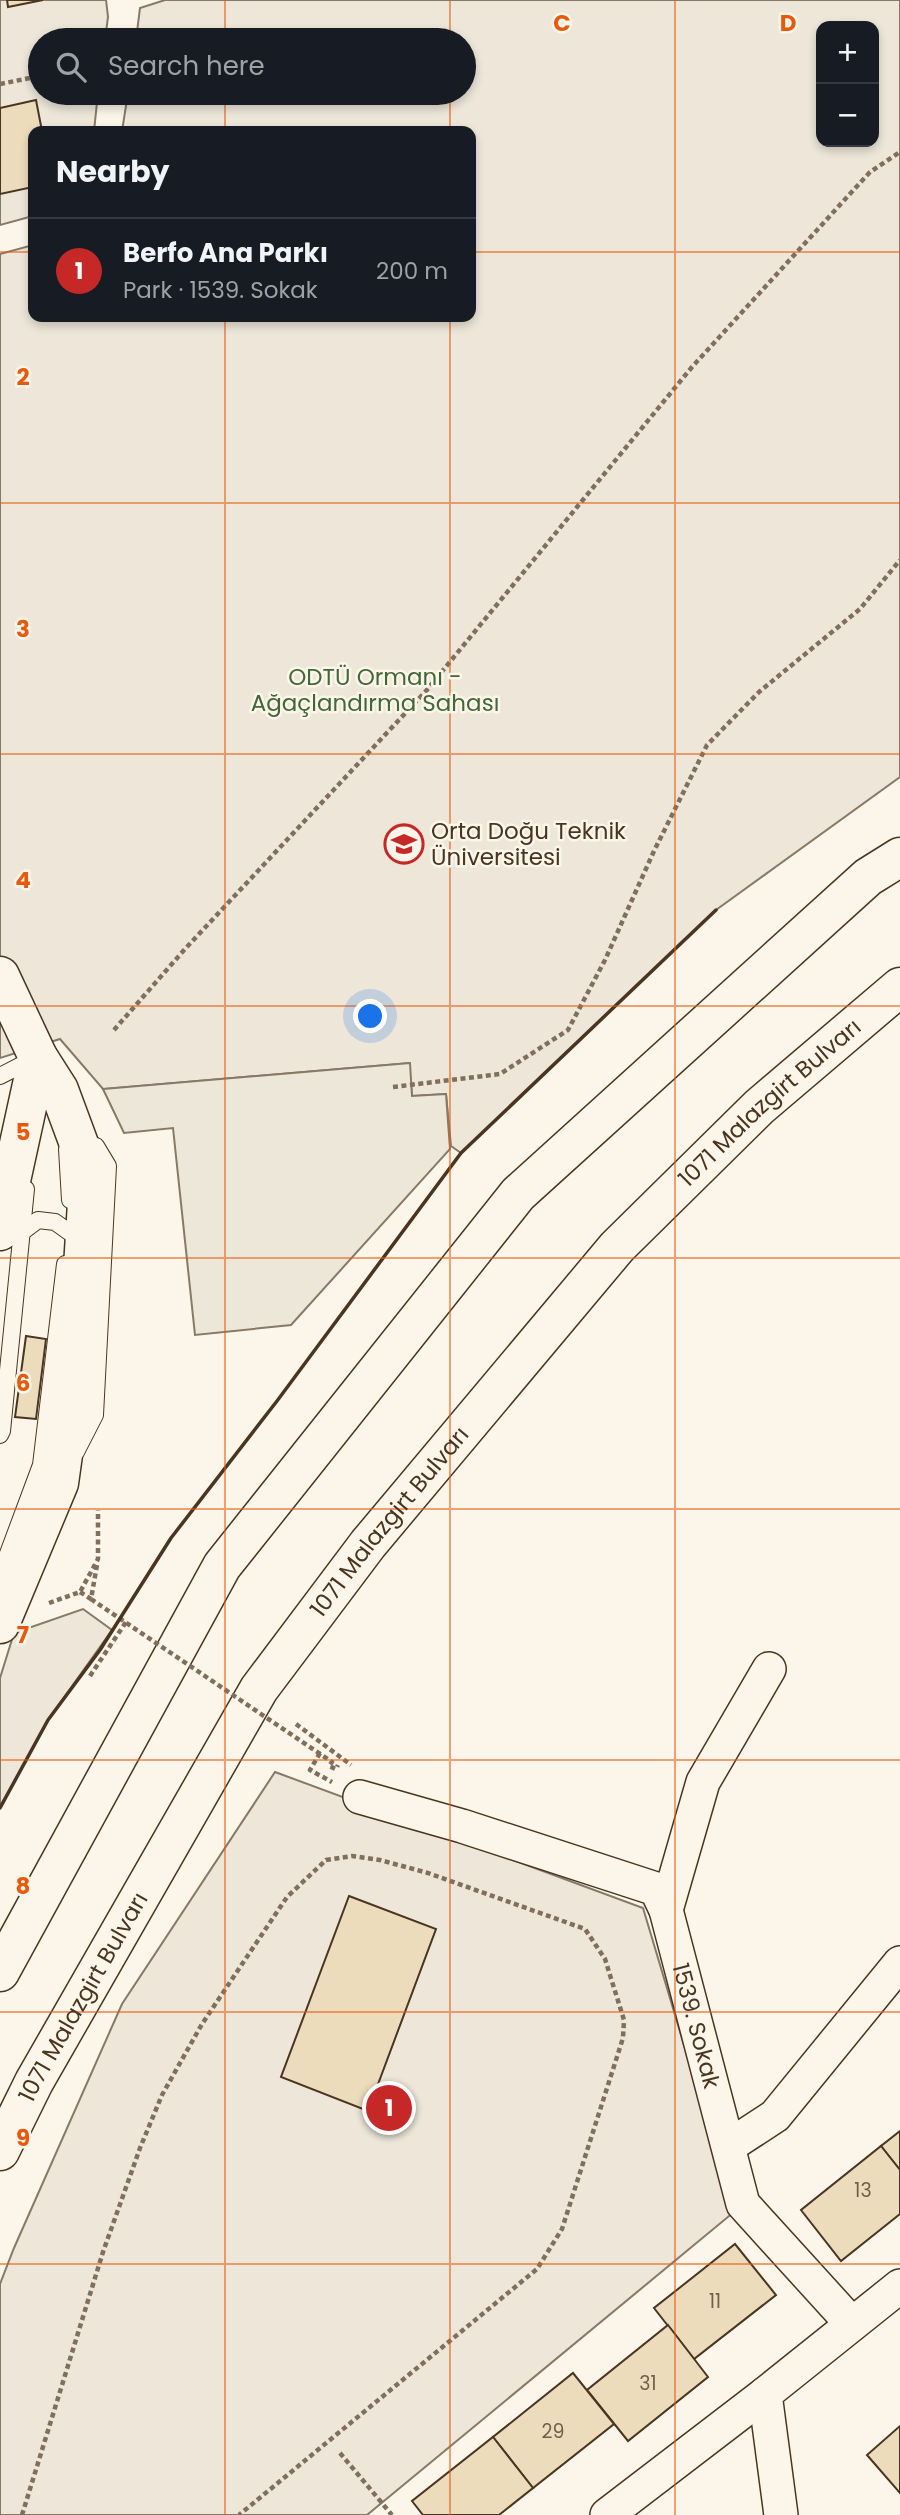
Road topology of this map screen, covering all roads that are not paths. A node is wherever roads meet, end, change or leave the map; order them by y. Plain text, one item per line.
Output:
1 (900, 857) edge
2 (0, 976) edge
3 (900, 987) edge
4 (38, 1057) junction
5 (0, 1076) edge
6 (59, 1090) junction
7 (11, 1231) edge
8 (69, 1232) junction
9 (0, 1435) edge
10 (50, 1474) junction
11 (0, 1575) edge
12 (1, 1621) edge
13 (769, 1669) dead end
14 (360, 1797) dead end
15 (666, 1910) junction
16 (900, 1963) edge
17 (0, 1972) edge
18 (729, 2146) junction
19 (0, 2151) edge
20 (900, 2286) edge
21 (852, 2324) junction
22 (765, 2394) junction
23 (607, 2515) edge
24 (781, 2515) edge

1 - 17 main road
2 - 4 main road
3 - 19 main road, 1071 Malazgirt Bulvarı
4 - 5 lane
4 - 6 main road
4 - 7 main road
6 - 8 lane
6 - 10 main road
7 - 8 lane
7 - 9 lane
8 - 10 lane
10 - 11 lane
10 - 12 main road
13 - 15 street
14 - 15 street, 1539. Sokak
15 - 18 street, 1539. Sokak
16 - 18 street
18 - 21 street, 1539. Sokak
20 - 21 street
21 - 22 street
22 - 23 street
22 - 24 street

